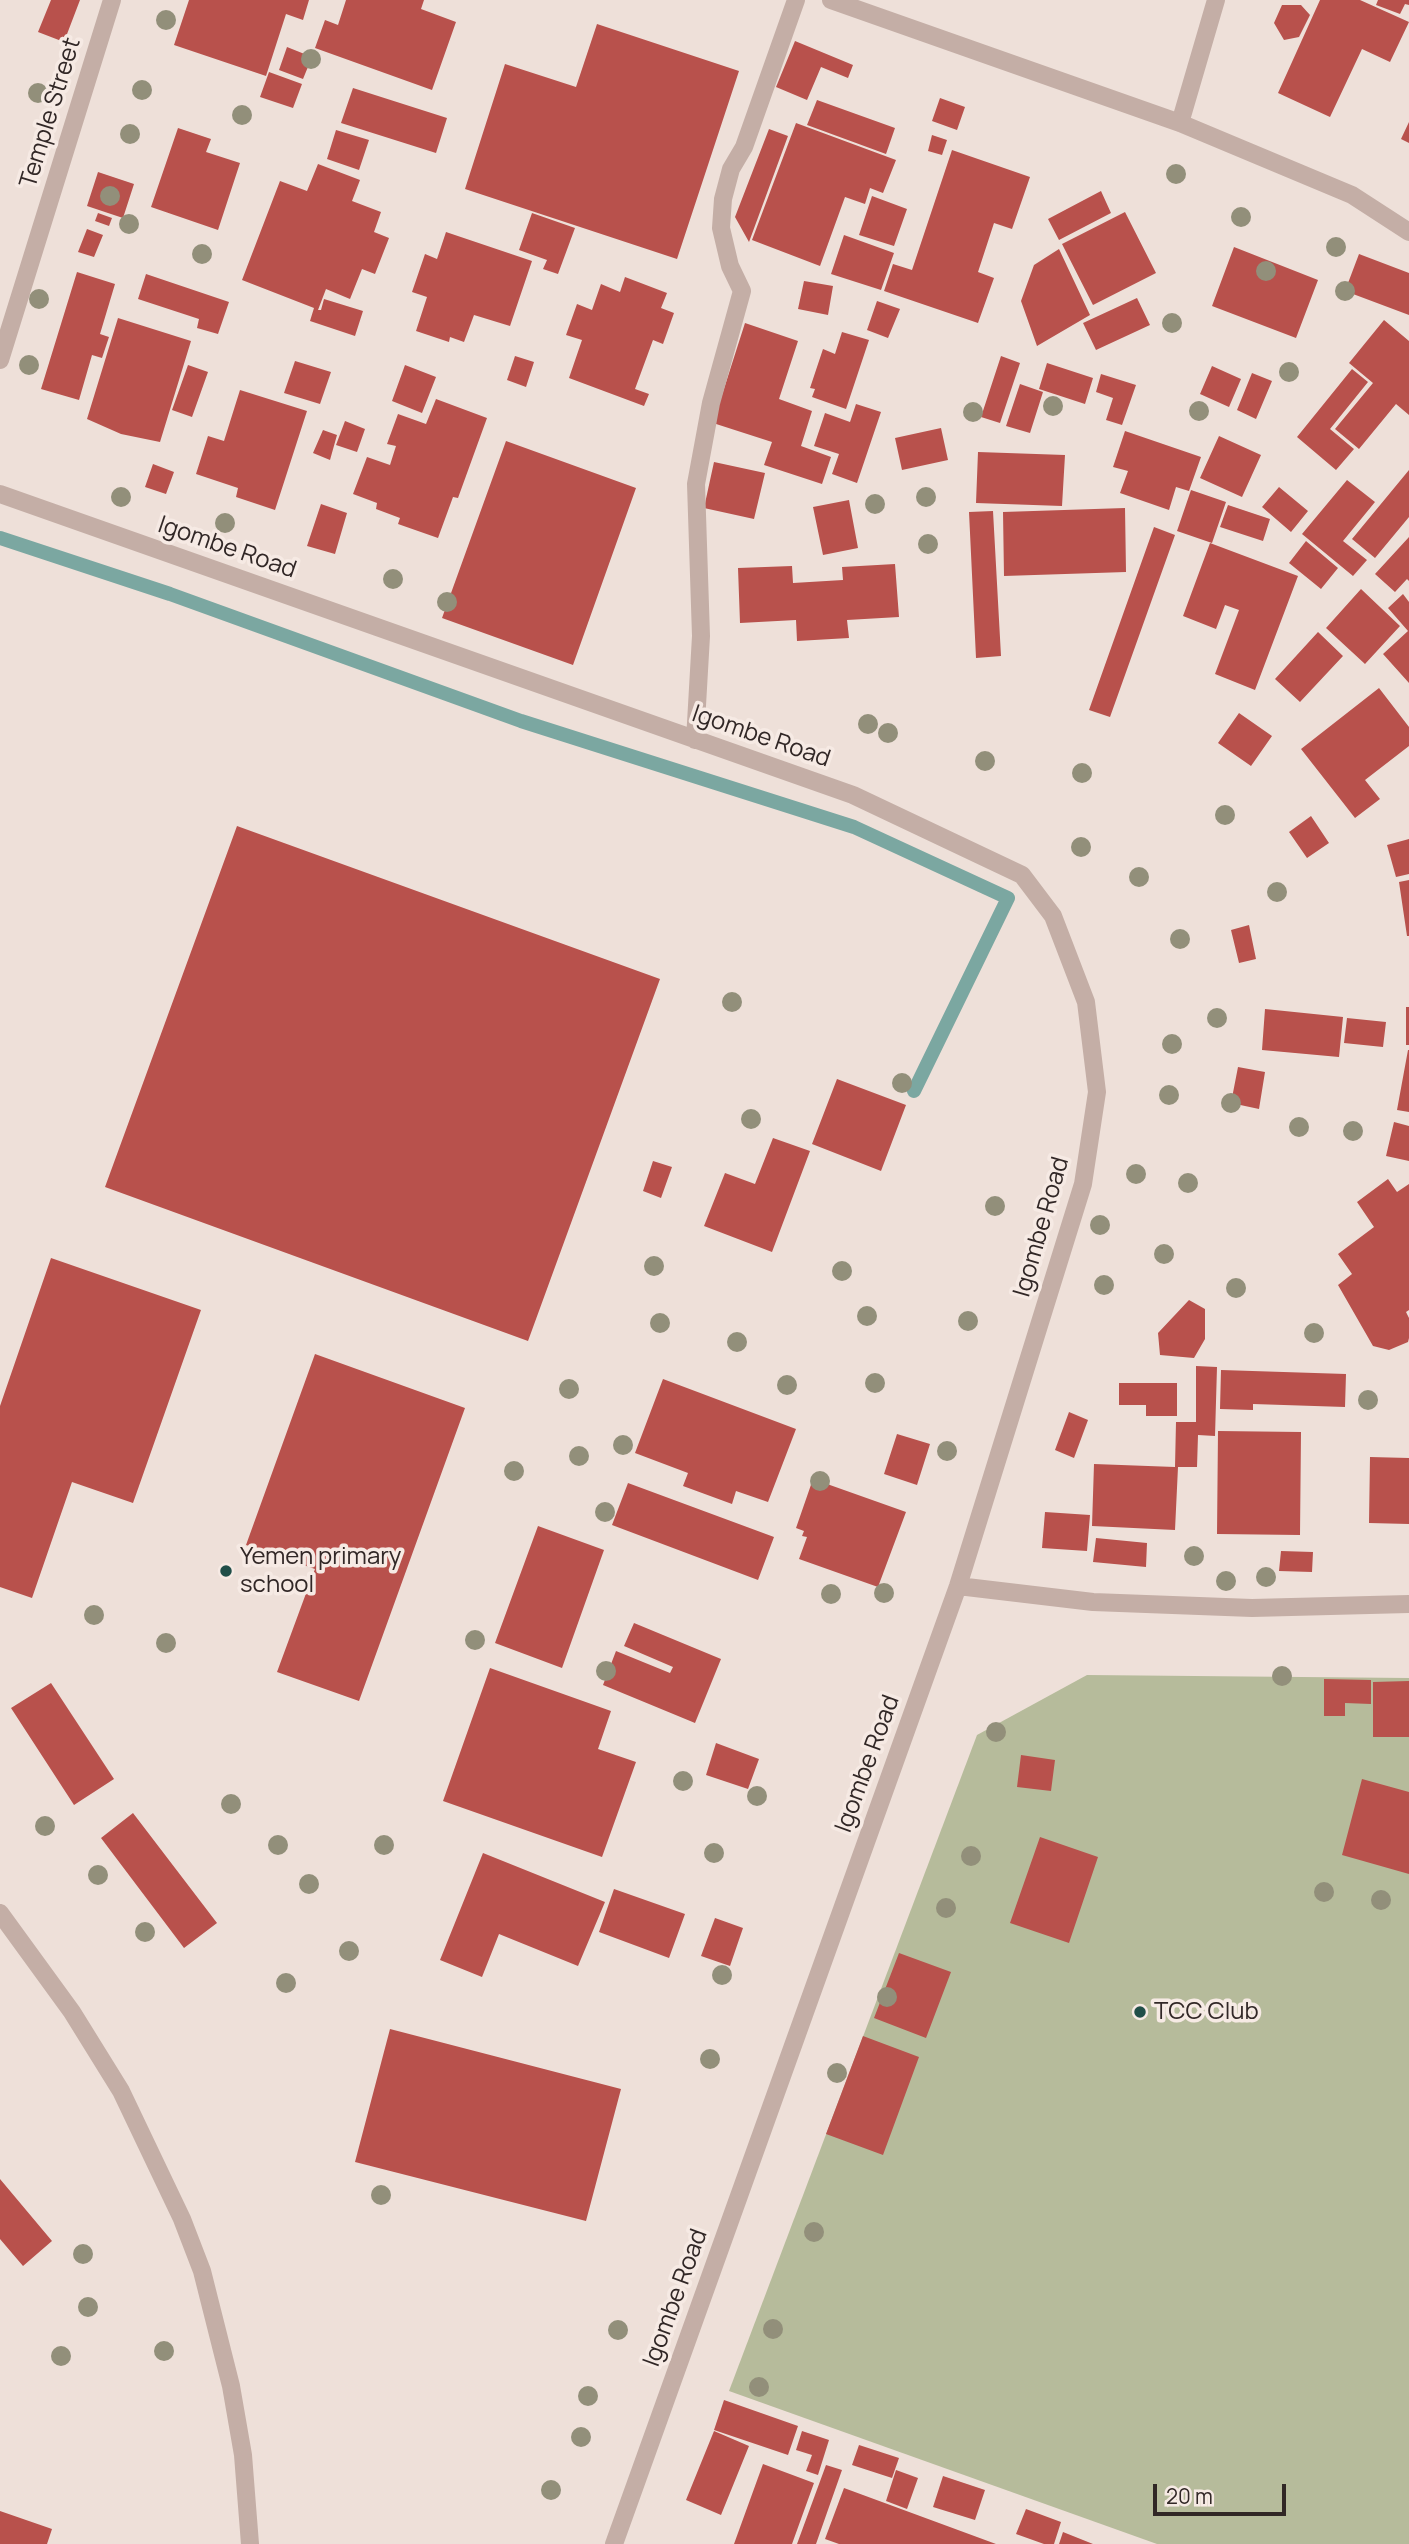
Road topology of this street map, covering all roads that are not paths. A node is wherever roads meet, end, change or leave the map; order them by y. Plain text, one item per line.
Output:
1 (112, 0) edge
2 (796, 0) edge
3 (831, 0) edge
4 (1216, 0) edge
5 (1180, 123) junction
6 (1409, 232) edge
7 (0, 360) edge
8 (0, 494) edge
9 (695, 740) junction
10 (958, 1587) junction
11 (1409, 1604) edge
12 (0, 1913) edge
13 (250, 2544) edge
14 (614, 2544) edge

1 - 7 street, Temple Street
2 - 9 street
3 - 5 street
4 - 5 street
5 - 6 street
8 - 9 street, Igombe Road
9 - 10 street, Igombe Road
10 - 11 street
10 - 14 street, Igombe Road
12 - 13 street

